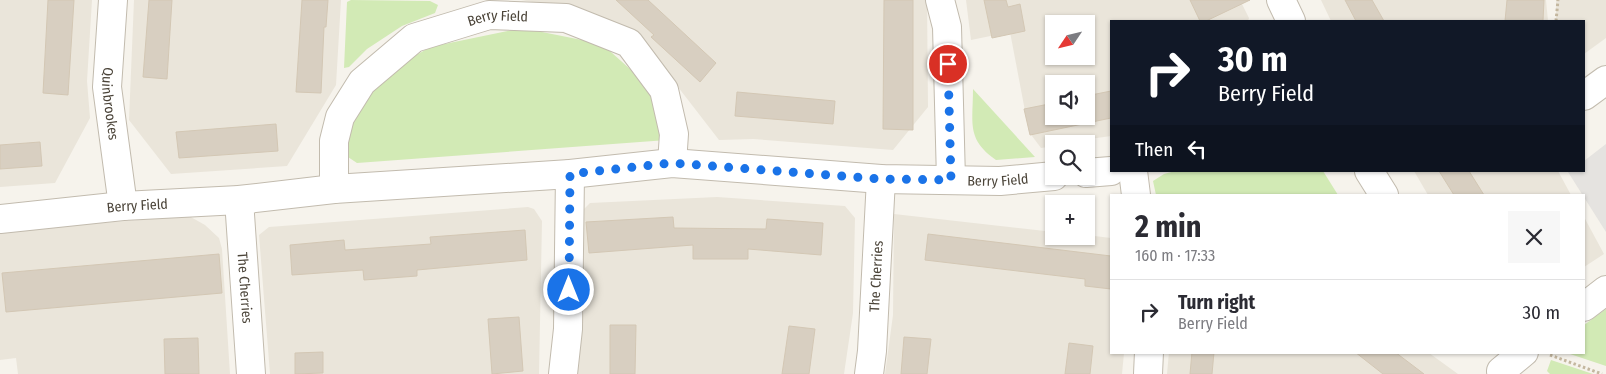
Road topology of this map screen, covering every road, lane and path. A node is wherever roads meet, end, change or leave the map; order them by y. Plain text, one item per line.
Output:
1 (113, 0) edge
2 (940, 0) edge
3 (1281, 0) edge
4 (1558, 0) edge
5 (1291, 20) edge
6 (1556, 20) edge
7 (1606, 80) edge
8 (1585, 95) edge
9 (672, 163) junction
10 (1110, 171) edge
11 (1095, 172) edge
12 (1133, 172) edge
13 (1370, 172) edge
14 (570, 174) junction
15 (1045, 177) edge
16 (881, 179) junction
17 (951, 180) junction
18 (334, 189) junction
19 (1136, 194) edge
20 (1383, 194) edge
21 (239, 200) junction
22 (123, 206) junction
23 (0, 219) edge
24 (1606, 290) edge
25 (1585, 306) edge
26 (1149, 354) edge
27 (1520, 354) edge
28 (1547, 354) edge
29 (1497, 366) edge
30 (251, 374) edge
31 (563, 374) edge
32 (869, 374) edge
33 (1148, 374) edge
34 (1602, 374) edge

1 - 22 street, Quinbrookes
2 - 17 street
3 - 5 street
4 - 6 path
7 - 8 street
9 - 14 street, Berry Field
9 - 16 street, Berry Field
9 - 18 street, Berry Field
10 - 11 street
12 - 19 street
13 - 20 street
14 - 18 street, Berry Field
14 - 31 street
15 - 17 street, Berry Field
16 - 17 street, Berry Field
16 - 32 street, The Cherries
18 - 21 street, Berry Field
21 - 22 street, Berry Field
21 - 30 street, The Cherries
22 - 23 street, Berry Field
24 - 25 street
26 - 33 street
27 - 29 street
28 - 34 path

